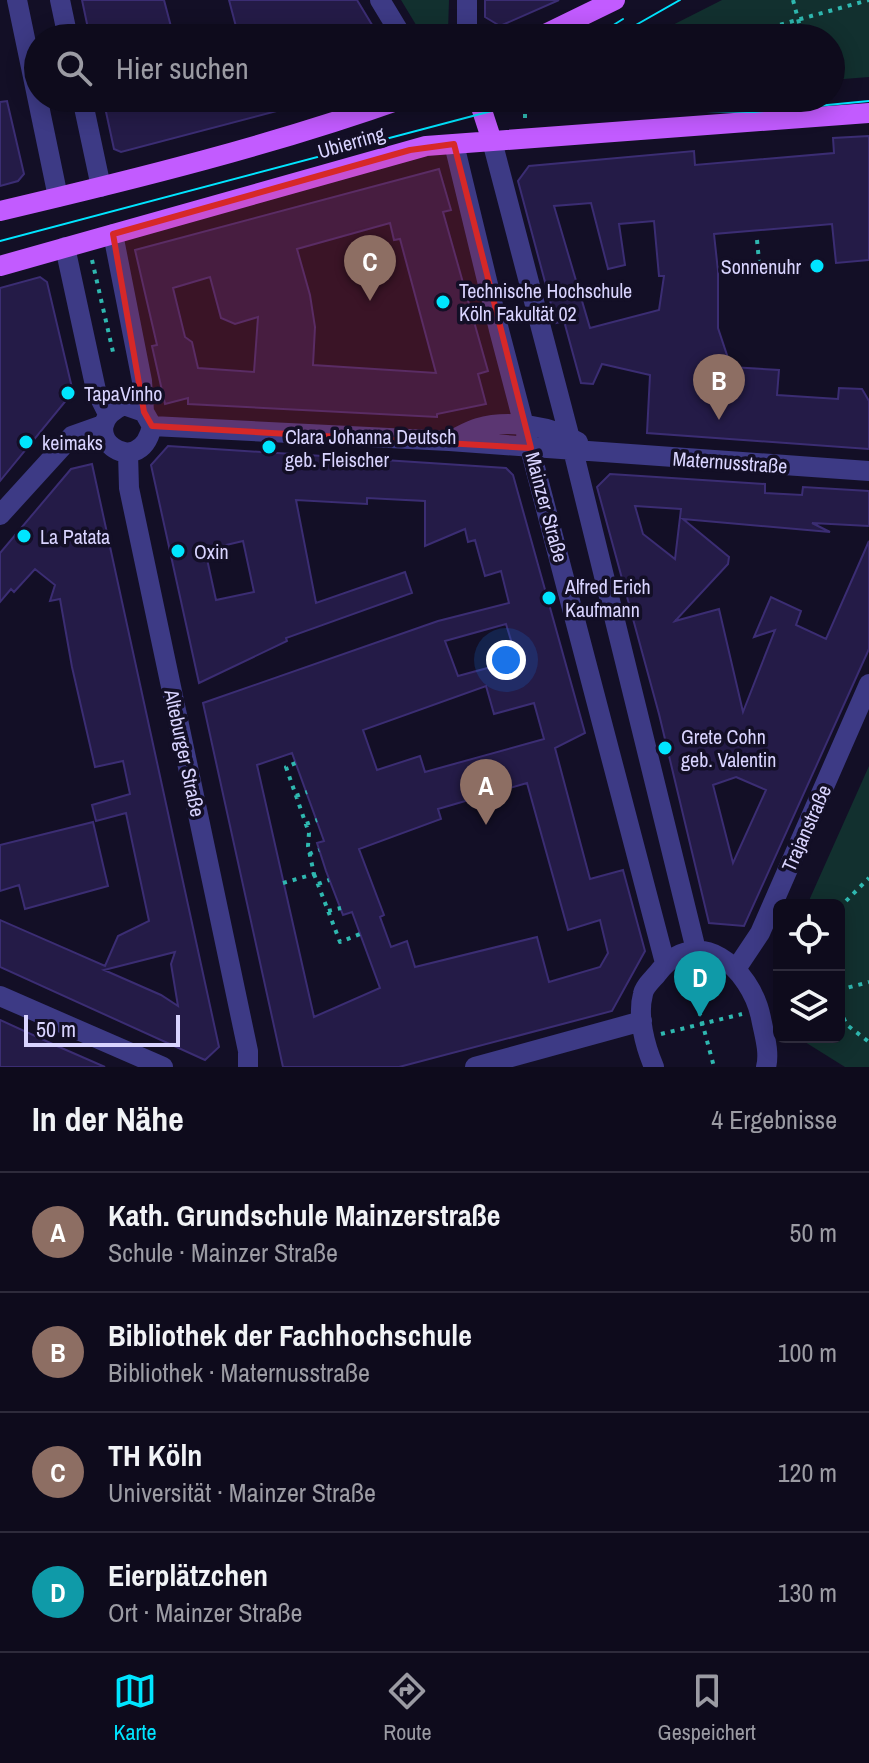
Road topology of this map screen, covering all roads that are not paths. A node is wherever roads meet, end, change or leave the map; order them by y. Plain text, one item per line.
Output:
1 (17, 0) edge
2 (60, 0) edge
3 (380, 0) edge
4 (467, 0) edge
5 (615, 0) edge
6 (65, 24) edge
7 (395, 24) edge
8 (467, 24) edge
9 (566, 24) edge
10 (24, 34) edge
11 (40, 112) edge
12 (85, 112) edge
13 (366, 112) edge
14 (483, 112) edge
15 (869, 113) edge
16 (492, 141) junction
17 (454, 144) junction
18 (101, 187) junction
19 (58, 197) junction
20 (0, 211) edge
21 (113, 234) junction
22 (65, 247) junction
23 (0, 266) edge
24 (105, 419) junction
25 (148, 419) junction
26 (525, 425) junction
27 (449, 441) junction
28 (578, 446) junction
29 (531, 448) junction
30 (128, 453) junction
31 (869, 471) edge
32 (0, 515) edge
33 (869, 684) edge
34 (696, 950) junction
35 (665, 963) junction
36 (736, 969) junction
37 (0, 996) edge
38 (642, 1021) junction
39 (251, 1062) edge
40 (772, 1064) edge
41 (646, 1065) edge
42 (163, 1067) edge
43 (475, 1067) edge

1 - 10 street
2 - 6 street
3 - 7 street
4 - 8 street
5 - 9 main road
11 - 19 street
12 - 18 street
13 - 18 main road, Ubierring
14 - 16 main road
15 - 16 main road, Ubierring
16 - 17 main road, Ubierring
16 - 28 street, Mainzer Straße
17 - 21 main road, Ubierring
17 - 26 street, Mainzer Straße
18 - 19 main road, Ubierring
19 - 20 main road, Ubierring
21 - 22 main road, Ubierring
21 - 25 street
22 - 23 main road, Ubierring
22 - 24 street
24 - 25 street
24 - 30 street
24 - 32 street
25 - 27 street, Maternusstraße
25 - 30 street
26 - 27 street, Maternusstraße
26 - 28 street, Maternusstraße
26 - 29 street, Mainzer Straße
27 - 29 street, Maternusstraße
28 - 29 street, Maternusstraße
28 - 31 street, Maternusstraße
28 - 34 street, Mainzer Straße
29 - 35 street, Mainzer Straße
30 - 39 street, Alteburger Straße
33 - 36 street, Trajanstraße
34 - 35 street
34 - 36 street
35 - 38 street
36 - 40 street
37 - 42 street
38 - 41 street
38 - 43 street

